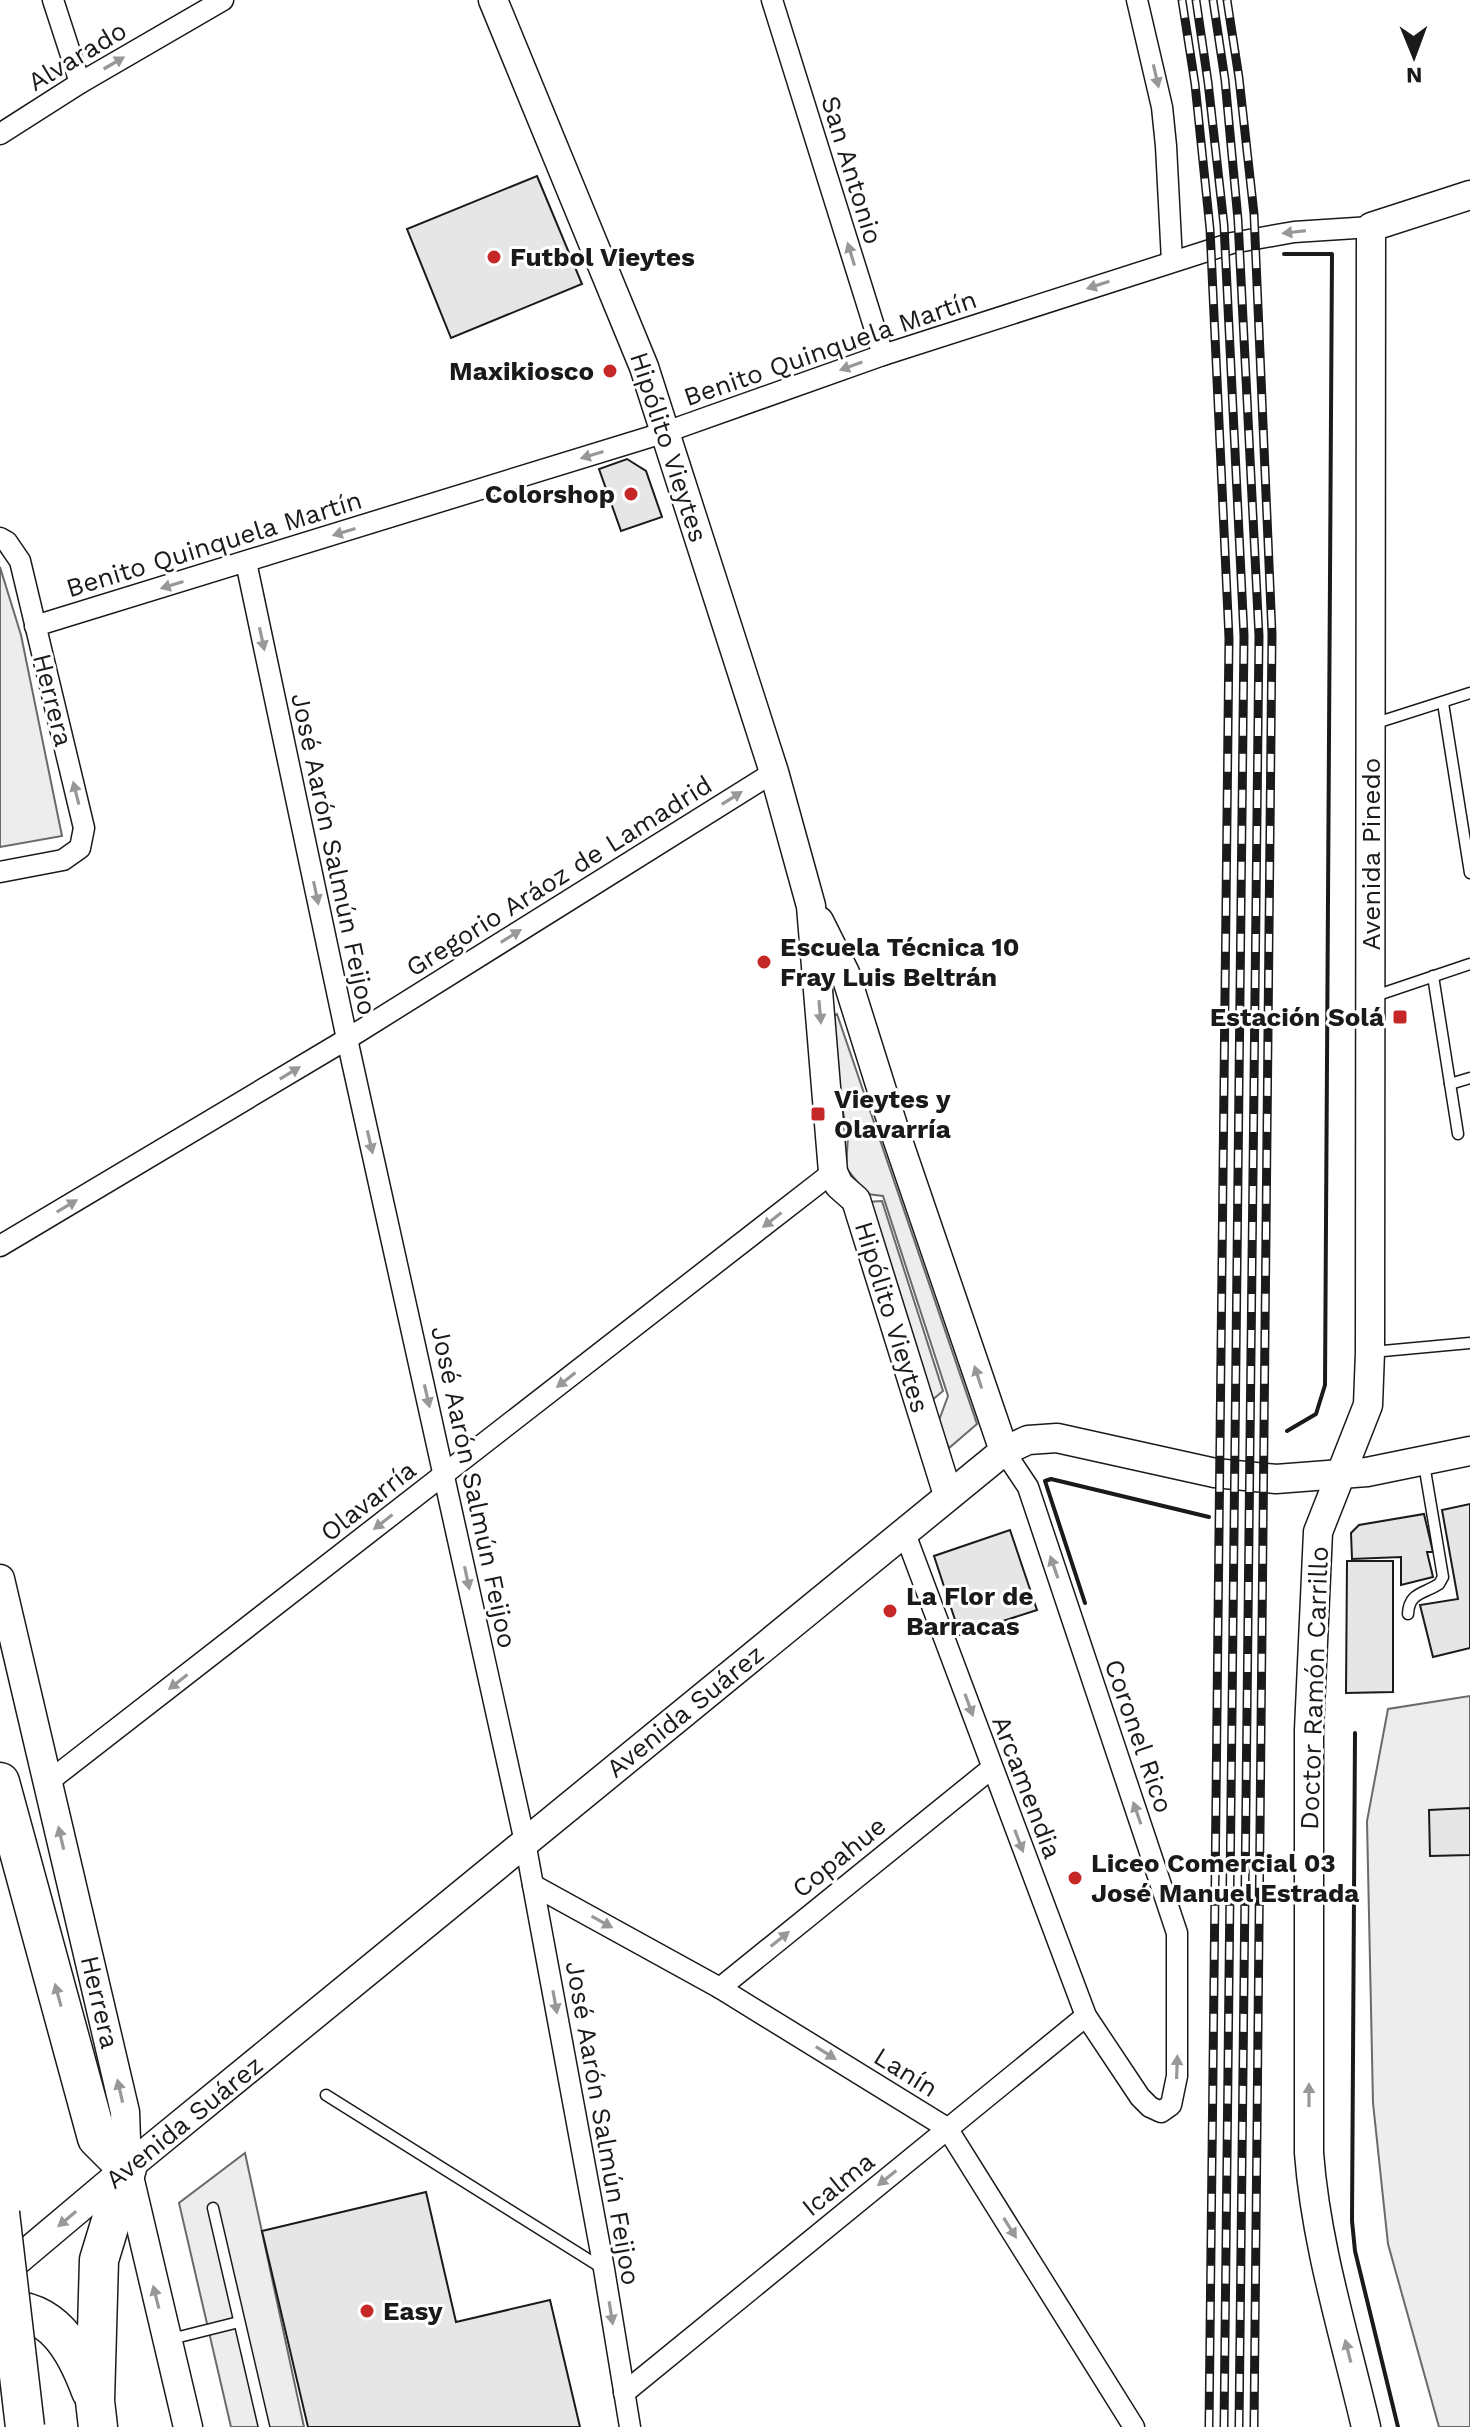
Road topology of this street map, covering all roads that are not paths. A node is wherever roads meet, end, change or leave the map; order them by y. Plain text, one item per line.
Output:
1 (53, 0) edge
2 (223, 0) edge
3 (493, 0) edge
4 (772, 0) edge
5 (1137, 0) edge
6 (80, 83) junction
7 (0, 134) edge
8 (1470, 195) edge
9 (1371, 227) junction
10 (1172, 261) junction
11 (883, 355) junction
12 (666, 432) junction
13 (0, 538) edge
14 (246, 562) junction
15 (35, 626) junction
16 (1470, 693) edge
17 (1443, 703) junction
18 (1371, 724) junction
19 (774, 772) junction
20 (0, 872) edge
21 (1470, 873) edge
22 (811, 906) junction
23 (1470, 964) edge
24 (1433, 976) junction
25 (1370, 998) junction
26 (347, 1039) junction
27 (1470, 1078) edge
28 (1450, 1084) junction
29 (1458, 1134) dead end
30 (833, 1172) junction
31 (0, 1246) edge
32 (1470, 1343) edge
33 (1370, 1352) junction
34 (1004, 1451) junction
35 (1470, 1451) edge
36 (1423, 1462) junction
37 (445, 1474) junction
38 (1340, 1476) junction
39 (948, 1495) junction
40 (904, 1531) junction
41 (0, 1579) edge
42 (1408, 1614) dead end
43 (992, 1768) junction
44 (0, 1782) edge
45 (48, 1782) junction
46 (525, 1842) junction
47 (533, 1885) junction
48 (720, 1988) junction
49 (1086, 2016) junction
50 (326, 2095) dead end
51 (1140, 2097) joint
52 (947, 2128) junction
53 (127, 2168) junction
54 (213, 2208) dead end
55 (0, 2213) edge
56 (604, 2269) junction
57 (0, 2275) edge
58 (0, 2310) edge
59 (239, 2322) junction
60 (167, 2340) junction
61 (0, 2348) edge
62 (624, 2393) junction
63 (97, 2414) edge
64 (14, 2427) edge
65 (25, 2427) edge
66 (188, 2427) edge
67 (264, 2427) edge
68 (630, 2427) edge
69 (1134, 2427) edge
70 (1366, 2427) edge

1 - 6 street
6 -> 2 street, Alvarado
3 - 12 main road, Hipólito Vieytes
11 -> 4 street, San Antonio
5 -> 10 street
6 - 7 street, Alvarado
8 - 9 main road
9 -> 10 street, Benito Quinquela Martín
9 - 18 main road, Avenida Pinedo
10 -> 11 street, Benito Quinquela Martín
11 -> 12 street, Benito Quinquela Martín
12 -> 14 street, Benito Quinquela Martín
12 - 19 main road, Hipólito Vieytes
13 - 15 street, Herrera
14 -> 15 street, Benito Quinquela Martín
14 -> 26 street, José Aarón Salmún Feijoo
20 -> 15 street, Herrera
16 - 17 lane
17 - 18 lane
17 - 21 lane
18 - 25 main road, Avenida Pinedo
19 - 22 main road, Hipólito Vieytes
26 -> 19 street, Gregorio Aráoz de Lamadrid
22 -> 30 main road, Hipólito Vieytes
34 -> 22 main road, Hipólito Vieytes
23 - 24 lane
24 - 25 lane
24 - 28 lane
25 - 33 main road, Avenida Pinedo
31 -> 26 street, Gregorio Aráoz de Lamadrid
26 -> 37 street, José Aarón Salmún Feijoo
27 - 28 lane
28 - 29 lane
30 -> 37 street, Olavarría
30 - 39 main road, Hipólito Vieytes
32 - 33 lane
33 - 38 main road, Avenida Pinedo
34 - 38 main road, Avenida Suárez
34 - 39 main road, Avenida Suárez
51 -> 34 street, Coronel Rico
35 - 36 main road, Avenida Suárez
36 - 38 main road, Avenida Suárez
36 - 42 lane
37 -> 45 street, Olavarría
37 -> 46 street, José Aarón Salmún Feijoo
70 -> 38 main road, Doctor Ramón Carrillo
39 - 40 main road, Avenida Suárez
40 -> 43 street, Arcamendia
40 - 46 main road, Avenida Suárez
41 - 45 main road, Herrera
48 -> 43 street, Copahue
43 -> 49 street, Arcamendia
53 -> 44 highway
53 -> 45 main road, Herrera
46 - 47 street, José Aarón Salmún Feijoo
46 - 53 main road, Avenida Suárez
47 -> 48 street, Lanín
47 -> 56 street, José Aarón Salmún Feijoo
48 -> 52 street, Lanín
49 - 51 street, Arcamendia
49 - 52 street, Icalma
50 - 56 lane
52 -> 62 street, Icalma
52 -> 69 street, Lanín
53 -> 57 main road, Avenida Suárez
60 -> 53 main road, Herrera
53 - 63 highway
54 - 59 lane
55 - 65 highway, bridge
56 -> 62 street, José Aarón Salmún Feijoo
58 - 63 highway
59 - 60 lane
59 - 67 lane
60 - 66 main road, Herrera
61 - 64 highway
62 - 68 street, José Aarón Salmún Feijoo

